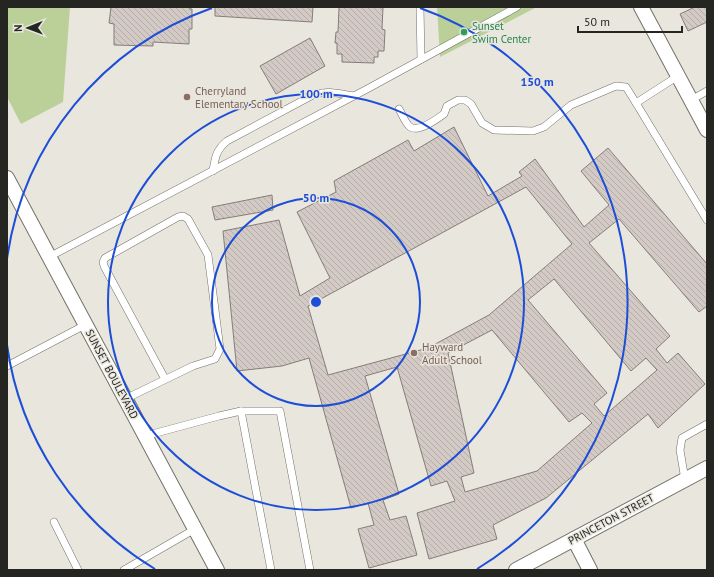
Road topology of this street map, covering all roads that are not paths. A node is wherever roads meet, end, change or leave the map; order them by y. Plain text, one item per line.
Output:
1 (420, 7) edge
2 (517, 7) edge
3 (641, 7) edge
4 (421, 59) junction
5 (678, 76) junction
6 (707, 91) edge
7 (354, 96) junction
8 (691, 100) junction
9 (636, 103) junction
10 (399, 109) dead end
11 (707, 130) edge
12 (213, 171) junction
13 (7, 179) edge
14 (707, 220) edge
15 (49, 257) junction
16 (85, 325) junction
17 (7, 366) edge
18 (165, 379) junction
19 (125, 399) junction
20 (240, 411) junction
21 (707, 424) edge
22 (145, 436) junction
23 (707, 468) edge
24 (685, 480) junction
25 (54, 522) dead end
26 (195, 529) junction
27 (574, 539) junction
28 (78, 570) edge
29 (124, 570) edge
30 (217, 570) edge
31 (271, 570) edge
32 (310, 570) edge
33 (516, 570) edge
34 (590, 570) edge

1 - 4 lane
2 - 4 lane
3 - 5 street
4 - 7 lane
5 - 8 street
5 - 9 lane
6 - 8 lane
7 - 12 lane
7 - 12 lane
8 - 11 street
9 - 10 lane
9 - 14 lane
12 - 15 lane
13 - 15 street, SUNSET BOULEVARD
15 - 16 street, SUNSET BOULEVARD
16 - 17 lane
16 - 19 street, SUNSET BOULEVARD
18 - 18 lane
18 - 19 lane
19 - 22 street, SUNSET BOULEVARD
20 - 22 lane
20 - 31 lane
20 - 32 lane
21 - 24 lane
22 - 26 street, SUNSET BOULEVARD
23 - 24 street, PRINCETON STREET
24 - 27 street, PRINCETON STREET
25 - 28 lane
26 - 29 lane
26 - 30 street, SUNSET BOULEVARD
27 - 33 street, PRINCETON STREET
27 - 34 street

